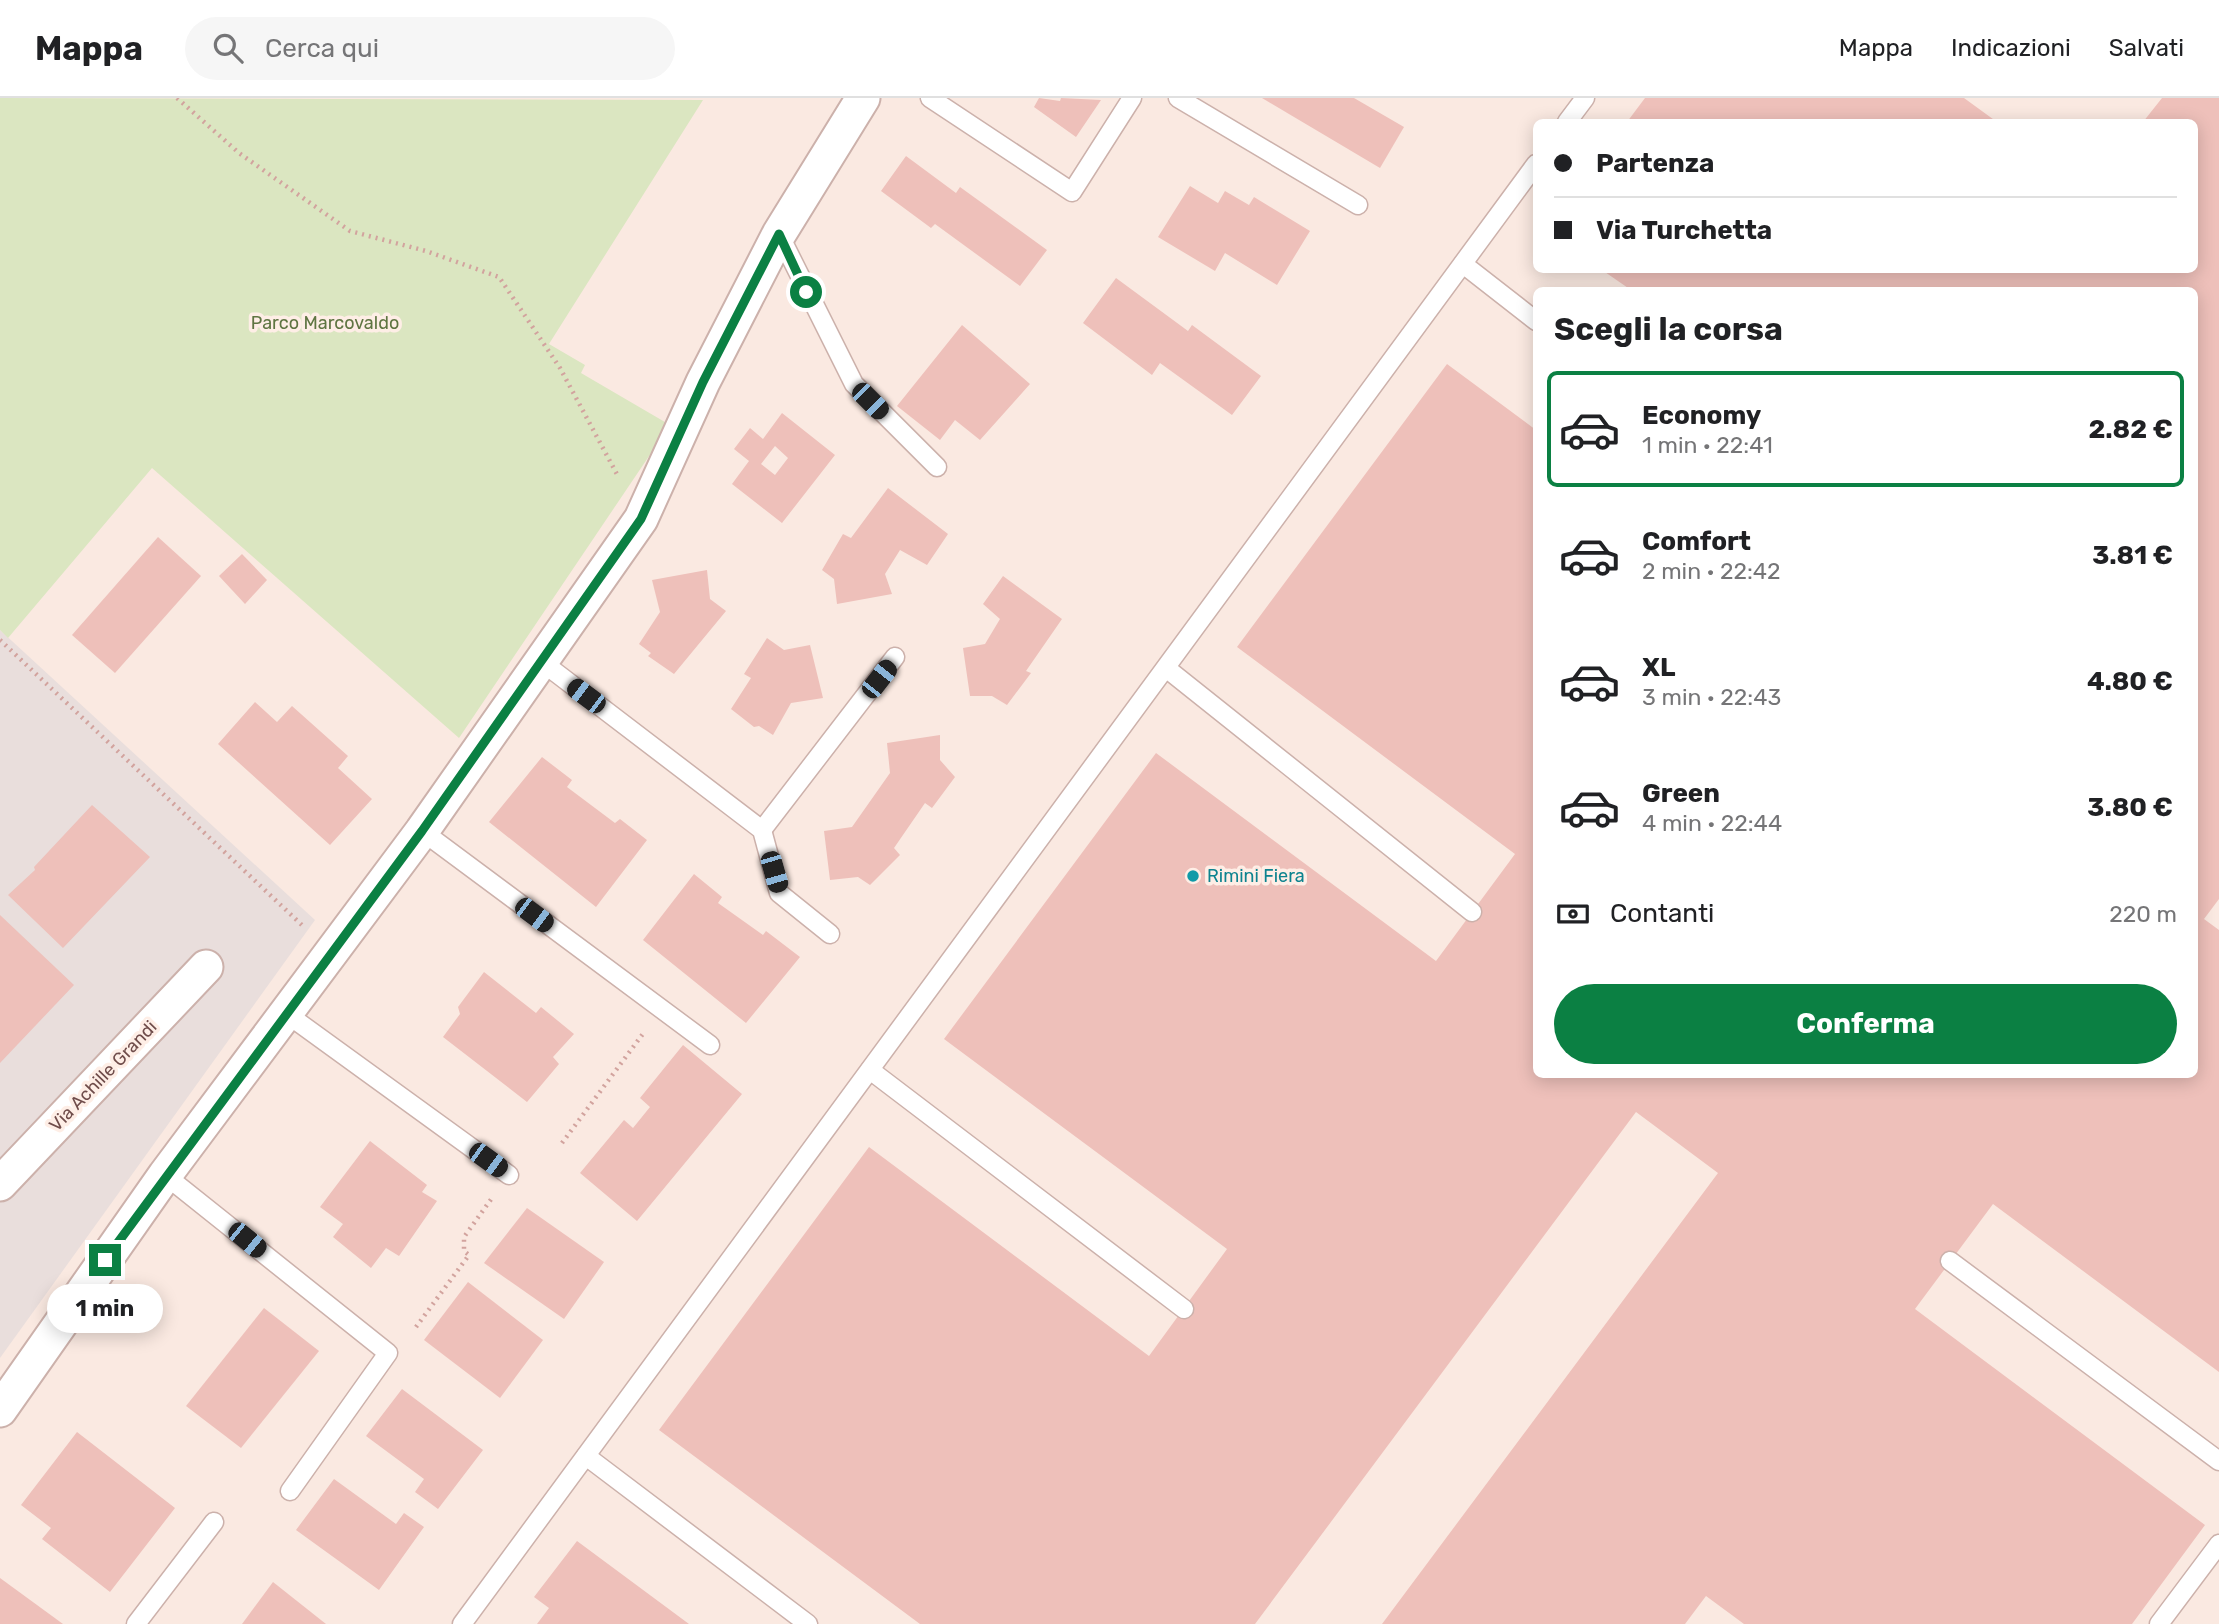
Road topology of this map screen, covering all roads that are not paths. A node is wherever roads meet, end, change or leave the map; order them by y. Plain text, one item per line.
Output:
1 (863, 98) edge
2 (930, 98) edge
3 (1132, 98) edge
4 (1178, 98) edge
5 (1585, 98) edge
6 (1569, 119) edge
7 (1533, 168) edge
8 (1358, 205) dead end
9 (779, 234) junction
10 (1463, 264) junction
11 (1533, 319) edge
12 (937, 467) dead end
13 (895, 657) dead end
14 (542, 662) junction
15 (1166, 668) junction
16 (762, 830) junction
17 (422, 831) junction
18 (1472, 912) dead end
19 (830, 934) dead end
20 (206, 967) dead end
21 (287, 1014) junction
22 (710, 1045) dead end
23 (870, 1070) junction
24 (166, 1175) junction
25 (509, 1175) road end
26 (0, 1184) edge
27 (1950, 1261) dead end
28 (1184, 1308) dead end
29 (0, 1410) edge
30 (586, 1456) junction
31 (2219, 1461) edge
32 (290, 1491) dead end
33 (214, 1522) dead end
34 (2219, 1544) edge
35 (136, 1624) edge
36 (462, 1624) edge
37 (808, 1624) edge
38 (2159, 1624) edge

1 - 9 street
2 - 3 lane
4 - 8 lane
5 - 6 lane
7 - 10 lane
9 - 12 lane
9 - 14 street
10 - 11 lane
10 - 15 lane
13 - 16 lane
14 - 16 lane
14 - 17 street
15 - 18 lane
15 - 23 lane
16 - 19 lane
17 - 21 street
17 - 22 lane
20 - 26 street, Via Achille Grandi
21 - 24 street
21 - 25 lane
23 - 28 lane
23 - 30 lane
24 - 29 street
24 - 32 lane
27 - 31 lane
30 - 36 lane
30 - 37 lane
33 - 35 lane
34 - 38 lane

